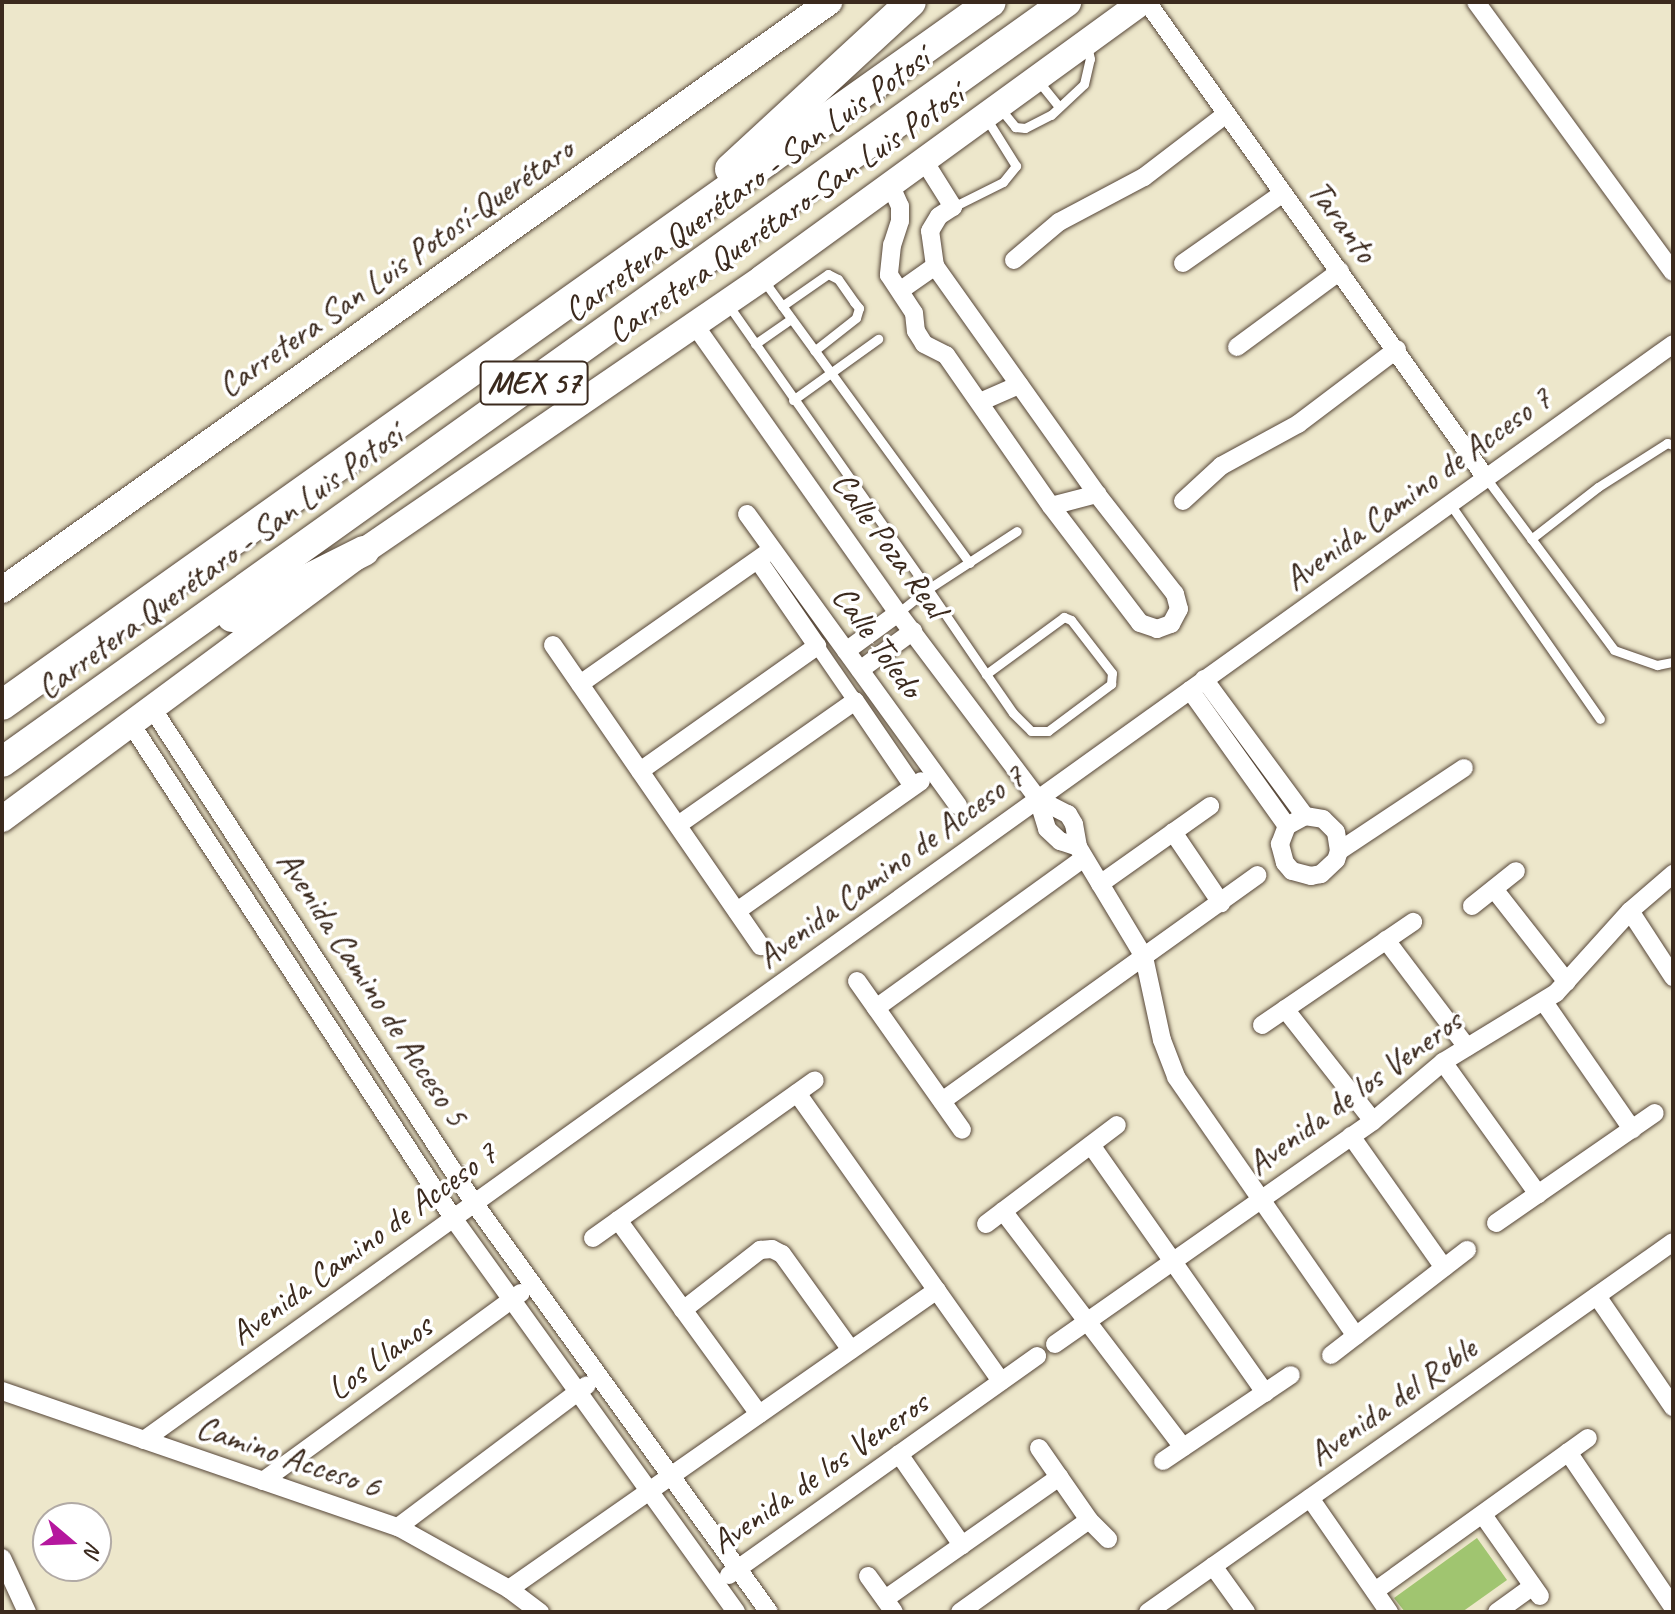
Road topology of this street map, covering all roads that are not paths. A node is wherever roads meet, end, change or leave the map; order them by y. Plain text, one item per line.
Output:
1 (829, 2) edge
2 (911, 2) edge
3 (991, 2) edge
4 (1066, 2) edge
5 (1144, 2) edge
6 (1476, 2) edge
7 (1086, 42) junction
8 (1035, 78) junction
9 (1059, 107) junction
10 (991, 110) junction
11 (1226, 114) junction
12 (923, 159) junction
13 (890, 184) junction
14 (1283, 193) junction
15 (953, 207) junction
16 (637, 254) junction
17 (1014, 260) dead end
18 (1183, 263) dead end
19 (935, 266) junction
20 (1340, 271) junction
21 (1673, 272) edge
22 (762, 278) junction
23 (901, 290) junction
24 (727, 303) junction
25 (782, 306) junction
26 (791, 319) junction
27 (694, 324) junction
28 (878, 339) dead end
29 (755, 344) junction
30 (1673, 344) edge
31 (1237, 347) dead end
32 (1397, 349) junction
33 (814, 351) junction
34 (830, 374) junction
35 (1019, 385) junction
36 (793, 400) junction
37 (980, 402) junction
38 (1673, 445) edge
39 (1486, 478) junction
40 (1097, 494) junction
41 (1183, 501) dead end
42 (1450, 504) junction
43 (1051, 506) junction
44 (747, 514) dead end
45 (1017, 531) dead end
46 (1531, 539) junction
47 (364, 551) junction
48 (765, 555) junction
49 (970, 563) junction
50 (928, 589) junction
51 (2, 590) edge
52 (898, 613) junction
53 (913, 631) junction
54 (553, 645) dead end
55 (817, 646) junction
56 (846, 651) junction
57 (148, 659) junction
58 (1673, 662) edge
59 (860, 670) junction
60 (986, 674) junction
61 (580, 684) junction
62 (1197, 685) junction
63 (855, 701) junction
64 (2, 705) edge
65 (142, 716) junction
66 (1600, 719) dead end
67 (1242, 746) junction
68 (2, 762) edge
69 (1464, 768) dead end
70 (640, 771) junction
71 (933, 772) junction
72 (913, 786) junction
73 (207, 791) junction
74 (1038, 799) junction
75 (958, 806) dead end
76 (1210, 806) dead end
77 (188, 807) junction
78 (1305, 816) junction
79 (2, 819) edge
80 (678, 825) junction
81 (1287, 826) junction
82 (1173, 832) junction
83 (1339, 851) junction
84 (1081, 852) junction
85 (1516, 871) dead end
86 (1673, 874) edge
87 (1258, 875) dead end
88 (1100, 884) junction
89 (1494, 889) junction
90 (276, 899) junction
91 (1221, 903) junction
92 (1472, 906) dead end
93 (737, 911) junction
94 (1630, 911) junction
95 (257, 913) junction
96 (1413, 922) dead end
97 (1386, 940) junction
98 (761, 946) dead end
99 (1144, 957) junction
100 (1673, 977) edge
101 (857, 981) dead end
102 (1567, 982) junction
103 (338, 995) junction
104 (1544, 1002) junction
105 (316, 1005) junction
106 (876, 1008) junction
107 (1285, 1009) junction
108 (1262, 1025) dead end
109 (1467, 1047) junction
110 (1443, 1062) junction
111 (815, 1080) dead end
112 (395, 1082) junction
113 (797, 1093) junction
114 (374, 1094) junction
115 (942, 1101) junction
116 (1655, 1113) dead end
117 (1373, 1121) junction
118 (1117, 1125) dead end
119 (1632, 1129) junction
120 (962, 1130) dead end
121 (1351, 1136) junction
122 (1091, 1145) junction
123 (1538, 1194) junction
124 (1261, 1200) junction
125 (474, 1203) junction
126 (1003, 1211) junction
127 (453, 1218) junction
128 (618, 1220) junction
129 (1496, 1223) dead end
130 (986, 1224) dead end
131 (593, 1238) dead end
132 (1673, 1242) edge
133 (1467, 1250) dead end
134 (1173, 1262) junction
135 (1444, 1268) junction
136 (533, 1284) junction
137 (937, 1290) junction
138 (1597, 1296) junction
139 (512, 1300) junction
140 (683, 1310) junction
141 (1087, 1322) junction
142 (1356, 1336) junction
143 (1055, 1344) dead end
144 (851, 1350) junction
145 (1331, 1355) dead end
146 (1037, 1356) dead end
147 (1291, 1375) dead end
148 (599, 1377) junction
149 (1001, 1381) junction
150 (1666, 1383) edge
151 (2, 1391) edge
152 (578, 1392) junction
153 (1265, 1393) junction
154 (1673, 1407) edge
155 (759, 1414) junction
156 (1588, 1438) dead end
157 (144, 1440) junction
158 (1183, 1447) junction
159 (1039, 1448) dead end
160 (1568, 1452) junction
161 (899, 1454) junction
162 (1163, 1461) dead end
163 (670, 1476) junction
164 (1059, 1477) junction
165 (263, 1481) junction
166 (650, 1491) junction
167 (1310, 1498) junction
168 (1483, 1515) junction
169 (1089, 1520) junction
170 (398, 1527) junction
171 (1108, 1539) dead end
172 (962, 1545) junction
173 (2, 1558) edge
174 (1213, 1566) junction
175 (737, 1570) junction
176 (868, 1576) dead end
177 (717, 1584) junction
178 (509, 1589) junction
179 (1375, 1591) junction
180 (889, 1605) edge
181 (1673, 1607) edge
182 (27, 1612) edge
183 (540, 1612) edge
184 (736, 1612) edge
185 (769, 1612) edge
186 (960, 1612) edge
187 (1148, 1612) edge
188 (1246, 1612) edge
189 (1389, 1612) edge
190 (1497, 1612) edge

1 - 51 main road, Carretera San Luis Potosí-Querétaro
2 - 16 highway
3 - 16 highway, Carretera Querétaro - San Luis Potosí / MEX 57
4 - 57 highway, Carretera Querétaro - San Luis Potosí / MEX 57
5 - 7 main road, Carretera Querétaro-San Luis Potosí
5 - 11 street, Taranto
6 - 21 street
7 - 8 main road, Carretera Querétaro-San Luis Potosí
7 - 9 lane
8 - 9 lane
8 - 10 main road, Carretera Querétaro-San Luis Potosí
9 - 10 lane
10 - 12 main road, Carretera Querétaro-San Luis Potosí
10 - 15 lane
11 - 14 street, Taranto
11 - 17 street
12 - 13 main road, Carretera Querétaro-San Luis Potosí
12 - 15 street
13 - 22 main road, Carretera Querétaro-San Luis Potosí
13 - 23 street
14 - 18 street
14 - 20 street, Taranto
15 - 19 street
16 - 64 highway, Carretera Querétaro - San Luis Potosí / MEX 57
19 - 23 street
19 - 35 street
20 - 31 street
20 - 32 street, Taranto
22 - 24 main road, Carretera Querétaro-San Luis Potosí
22 - 25 lane
23 - 37 street
24 - 27 main road, Carretera Querétaro-San Luis Potosí
24 - 29 lane
25 - 26 lane
25 - 33 lane
26 - 29 lane
26 - 33 lane
27 - 47 main road, Carretera Querétaro-San Luis Potosí
27 - 52 street, Calle Poza Real
28 - 34 lane
29 - 36 lane
30 - 39 street, Avenida Camino de Acceso 7
32 - 39 street, Taranto
32 - 41 street
33 - 34 lane
34 - 36 lane
34 - 49 lane
35 - 37 street
35 - 40 street
36 - 50 lane
37 - 43 street
38 - 46 lane
39 - 42 street, Avenida Camino de Acceso 7
39 - 46 lane
40 - 43 street
40 - 43 street
42 - 62 street, Avenida Camino de Acceso 7
42 - 66 lane
44 - 48 street, Calle Toledo
45 - 49 lane
46 - 58 lane
47 - 57 highway
47 - 65 main road, Carretera Querétaro-San Luis Potosí
48 - 55 street, Calle Toledo
48 - 56 street, Calle Toledo
48 - 61 street
49 - 50 lane
50 - 52 lane
50 - 60 lane
52 - 53 street, Calle Poza Real
52 - 56 street
53 - 59 street
53 - 74 street, Calle Poza Real
54 - 61 street
55 - 63 street, Calle Toledo
55 - 70 street
56 - 59 street, Calle Toledo
57 - 68 highway, Carretera Querétaro - San Luis Potosí / MEX 57
59 - 71 street, Calle Toledo
60 - 60 lane
61 - 70 street
62 - 67 street
62 - 74 street, Avenida Camino de Acceso 7
63 - 72 street, Calle Toledo
63 - 80 street
65 - 73 street, Avenida Camino de Acceso 5
65 - 77 street, Avenida Camino de Acceso 5
65 - 79 main road, Carretera Querétaro-San Luis Potosí
67 - 78 street
67 - 81 street
69 - 83 street
70 - 80 street
71 - 72 street
71 - 75 street, Calle Toledo
72 - 93 street
73 - 77 street
73 - 90 street, Avenida Camino de Acceso 5
74 - 84 street
74 - 125 street, Avenida Camino de Acceso 7
76 - 82 street
77 - 95 street, Avenida Camino de Acceso 5
78 - 81 street
78 - 83 street
80 - 93 street
81 - 83 street
82 - 88 street
82 - 91 street
84 - 88 street
84 - 106 street
85 - 89 street
86 - 94 street, Avenida de los Veneros
87 - 91 street
88 - 99 street
89 - 92 street
89 - 102 street
90 - 95 street
90 - 103 street, Avenida Camino de Acceso 5
91 - 99 street
93 - 98 street
94 - 100 street
94 - 102 street, Avenida de los Veneros
95 - 105 street, Avenida Camino de Acceso 5
96 - 97 street
97 - 107 street
97 - 109 street
99 - 115 street
99 - 124 street
101 - 106 street
102 - 104 street, Avenida de los Veneros
103 - 105 street
103 - 112 street, Avenida Camino de Acceso 5
104 - 109 street, Avenida de los Veneros
104 - 119 street
105 - 114 street, Avenida Camino de Acceso 5
106 - 115 street
107 - 108 street
107 - 117 street
109 - 110 street, Avenida de los Veneros
110 - 117 street, Avenida de los Veneros
110 - 123 street
111 - 113 street
112 - 114 street
112 - 125 street, Avenida Camino de Acceso 5
113 - 128 street
113 - 137 street
114 - 127 street, Avenida Camino de Acceso 5
115 - 120 street
116 - 119 street
117 - 121 street, Avenida de los Veneros
118 - 122 street
119 - 123 street
121 - 124 street, Avenida de los Veneros
121 - 135 street
122 - 126 street
122 - 134 street
123 - 129 street
124 - 134 street, Avenida de los Veneros
124 - 142 street
125 - 127 street, Avenida Camino de Acceso 7
125 - 136 street, Avenida Camino de Acceso 5
126 - 130 street
126 - 141 street
127 - 139 street, Avenida Camino de Acceso 5
127 - 157 street, Avenida Camino de Acceso 7
128 - 131 street
128 - 140 street
132 - 138 street, Avenida del Roble
133 - 135 street
134 - 141 street, Avenida de los Veneros
134 - 153 street
135 - 142 street
136 - 139 street, Los Llanos
136 - 148 street, Avenida Camino de Acceso 5
137 - 144 street
137 - 149 street
138 - 150 street
138 - 167 street, Avenida del Roble
139 - 152 street, Avenida Camino de Acceso 5
139 - 165 street, Los Llanos
140 - 144 street
140 - 155 street
141 - 143 street, Avenida de los Veneros
141 - 158 street
142 - 145 street
144 - 155 street
146 - 149 street, Avenida de los Veneros
147 - 153 street
148 - 152 street
148 - 163 street, Avenida Camino de Acceso 5
149 - 161 street, Avenida de los Veneros
150 - 154 street
151 - 157 street, Camino Acceso 6
152 - 166 street, Avenida Camino de Acceso 5
152 - 170 street
153 - 158 street
155 - 163 street
156 - 160 street
157 - 165 street, Camino Acceso 6
158 - 162 street
159 - 164 street
160 - 168 street
160 - 181 street
161 - 172 street
161 - 175 street, Avenida de los Veneros
163 - 166 street
163 - 175 street, Avenida Camino de Acceso 5
164 - 169 street
164 - 172 street
165 - 170 street, Camino Acceso 6
166 - 177 street, Avenida Camino de Acceso 5
166 - 178 street
167 - 174 street, Avenida del Roble
167 - 179 street
168 - 179 street
168 - 190 street
169 - 171 street
169 - 186 street
170 - 178 street, Camino Acceso 6
172 - 180 street
173 - 182 street
174 - 187 street, Avenida del Roble
174 - 188 street
175 - 177 street, Avenida de los Veneros
175 - 185 street, Avenida Camino de Acceso 5
176 - 180 street
177 - 184 street, Avenida Camino de Acceso 5
178 - 183 street, Camino Acceso 6
179 - 189 street

